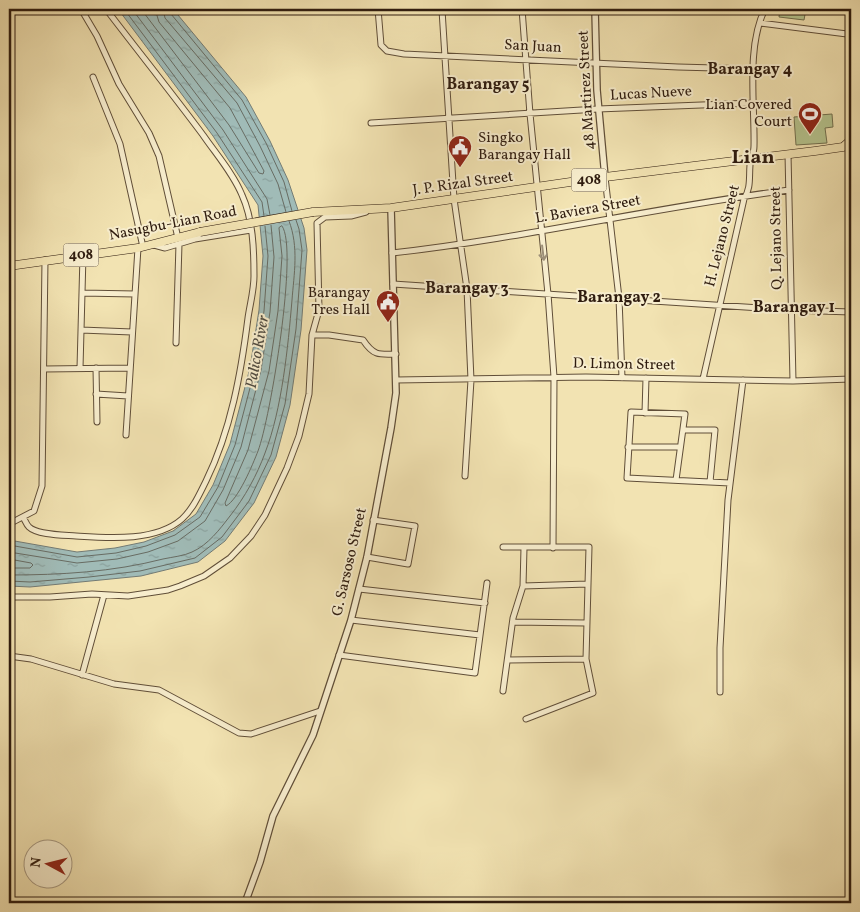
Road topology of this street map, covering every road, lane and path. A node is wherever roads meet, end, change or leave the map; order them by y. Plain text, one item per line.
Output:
1 (81, 9) edge
2 (106, 9) edge
3 (378, 9) edge
4 (452, 9) edge
5 (522, 9) edge
6 (595, 9) edge
7 (765, 9) edge
8 (760, 23) junction
9 (445, 56) junction
10 (527, 60) junction
11 (596, 64) junction
12 (753, 69) junction
13 (94, 77) dead end
14 (851, 93) edge
15 (754, 103) junction
16 (598, 109) junction
17 (530, 114) junction
18 (449, 118) junction
19 (371, 124) dead end
20 (851, 141) edge
21 (788, 154) junction
22 (751, 159) junction
23 (605, 177) junction
24 (536, 187) junction
25 (788, 190) junction
26 (746, 196) junction
27 (454, 199) junction
28 (391, 208) junction
29 (371, 210) junction
30 (313, 212) joint
31 (610, 219) junction
32 (251, 230) junction
33 (540, 230) junction
34 (178, 241) junction
35 (462, 245) junction
36 (140, 247) junction
37 (392, 253) junction
38 (83, 254) junction
39 (45, 260) junction
40 (9, 265) edge
41 (393, 284) junction
42 (467, 289) junction
43 (9, 290) edge
44 (82, 293) junction
45 (135, 294) junction
46 (548, 294) junction
47 (620, 298) junction
48 (718, 305) junction
49 (791, 310) junction
50 (851, 312) edge
51 (81, 330) junction
52 (132, 332) junction
53 (312, 335) junction
54 (176, 343) dead end
55 (9, 347) edge
56 (396, 354) junction
57 (80, 368) junction
58 (96, 368) junction
59 (130, 368) junction
60 (44, 369) junction
61 (554, 377) junction
62 (622, 378) junction
63 (646, 378) junction
64 (702, 379) junction
65 (851, 379) edge
66 (396, 380) junction
67 (471, 380) junction
68 (743, 380) junction
69 (793, 381) junction
70 (96, 394) junction
71 (128, 396) junction
72 (9, 402) edge
73 (645, 413) junction
74 (9, 418) edge
75 (96, 422) dead end
76 (683, 430) junction
77 (126, 435) dead end
78 (628, 447) junction
79 (680, 448) junction
80 (465, 476) dead end
81 (676, 480) junction
82 (710, 482) junction
83 (730, 483) junction
84 (23, 517) junction
85 (373, 520) junction
86 (9, 524) edge
87 (503, 548) dead end
88 (524, 548) junction
89 (553, 548) junction
90 (367, 557) junction
91 (487, 582) dead end
92 (588, 584) junction
93 (524, 586) junction
94 (359, 589) junction
95 (104, 595) junction
96 (9, 597) edge
97 (485, 603) junction
98 (350, 620) junction
99 (513, 622) junction
100 (586, 623) junction
101 (480, 635) junction
102 (339, 655) junction
103 (9, 656) edge
104 (586, 659) junction
105 (508, 660) junction
106 (82, 675) junction
107 (503, 691) dead end
108 (720, 692) dead end
109 (320, 711) junction
110 (526, 719) dead end
111 (245, 903) edge

1 - 34 street
2 - 32 street
3 - 9 street, San Juan
4 - 9 street
5 - 10 street
6 - 11 street, 48 Martirez Street
7 - 8 street, H. Lejano Street
8 - 12 street, H. Lejano Street
8 - 14 street
9 - 10 street, San Juan
9 - 18 street
10 - 11 street, San Juan
10 - 17 street
11 - 12 street, San Juan
11 - 16 street, 48 Martirez Street
12 - 15 street, H. Lejano Street
13 - 36 street
15 - 16 street, Lucas Nueve
15 - 22 street, H. Lejano Street
16 - 17 street, Lucas Nueve
16 - 23 street, 48 Martirez Street
17 - 18 street, Lucas Nueve
17 - 24 street
18 - 19 street, Lucas Nueve
18 - 27 street
20 - 21 main road, J. P. Rizal Street / 408
21 - 22 main road, J. P. Rizal Street / 408
21 - 25 street, Q. Lejano Street
22 - 23 main road, J. P. Rizal Street / 408
22 - 26 street, H. Lejano Street
23 - 24 main road, J. P. Rizal Street / 408
23 - 31 street, 48 Martirez Street
24 - 27 main road, J. P. Rizal Street / 408
24 - 33 street
25 - 26 street, L. Baviera Street
25 - 49 street, Q. Lejano Street
26 - 31 street, L. Baviera Street
26 - 48 street, H. Lejano Street
27 - 28 main road, J. P. Rizal Street / 408
27 - 35 street
28 - 29 main road, J. P. Rizal Street / 408
28 - 37 street, G. Sarsoso Street
29 - 30 main road, J. P. Rizal Street / 408
29 - 53 street
30 - 34 main road, Nasugbu-Lian Road / 408, bridge
31 - 33 street, L. Baviera Street
31 - 47 street, 48 Martirez Street
32 - 34 street
32 - 84 street
33 - 35 street, L. Baviera Street
33 -> 46 street
34 - 36 main road, Nasugbu-Lian Road / 408
34 - 54 street
35 - 37 street, L. Baviera Street
35 - 42 street
36 - 38 main road, Nasugbu-Lian Road / 408
36 - 45 street
37 - 41 street, G. Sarsoso Street
38 - 39 main road, Nasugbu-Lian Road / 408
38 - 44 street
39 - 40 main road, Nasugbu-Lian Road / 408
39 - 60 street
40 - 43 street
41 - 42 street
41 - 56 street, G. Sarsoso Street
42 - 46 street
42 - 67 street
44 - 45 street
44 - 51 street
45 - 52 street
46 - 47 street
46 - 61 street
47 - 48 street
47 - 62 street, 48 Martirez Street
48 - 49 street
48 - 64 street, H. Lejano Street
49 - 50 street
49 - 69 street, Q. Lejano Street
51 - 52 street
51 - 57 street
52 - 59 street
53 - 56 street
53 - 95 street
55 - 72 street
56 - 66 street, G. Sarsoso Street
57 - 58 street
57 - 60 street
58 - 59 street
58 - 70 street
59 - 71 street
60 - 84 street
61 - 62 street, D. Limon Street
61 - 67 street, D. Limon Street
61 - 89 street
62 - 63 street, D. Limon Street
63 - 64 street, D. Limon Street
63 - 73 street
64 - 68 street, D. Limon Street
65 - 69 street, D. Limon Street
66 - 67 street, D. Limon Street
66 - 85 street, G. Sarsoso Street
67 - 80 street
68 - 69 street, D. Limon Street
68 - 83 street
70 - 71 street
70 - 75 street
71 - 77 street
72 - 74 street
73 - 76 street
73 - 78 street
76 - 79 street
76 - 82 street
78 - 79 street
78 - 81 street
79 - 81 street
81 - 82 street
82 - 83 street
83 - 108 street
84 - 86 street
85 - 90 street, G. Sarsoso Street
85 - 90 street
87 - 88 street
88 - 89 street
88 - 93 street
89 - 92 street
90 - 94 street, G. Sarsoso Street
91 - 97 street
92 - 93 street
92 - 100 street
93 - 99 street
94 - 97 street
94 - 98 street, G. Sarsoso Street
95 - 96 street
95 - 106 street
97 - 101 street
98 - 101 street
98 - 102 street, G. Sarsoso Street
99 - 100 street
99 - 105 street
100 - 104 street
101 - 102 street
102 - 109 street, G. Sarsoso Street
103 - 106 street
104 - 105 street
104 - 110 street
105 - 107 street
106 - 109 street
109 - 111 street, G. Sarsoso Street

